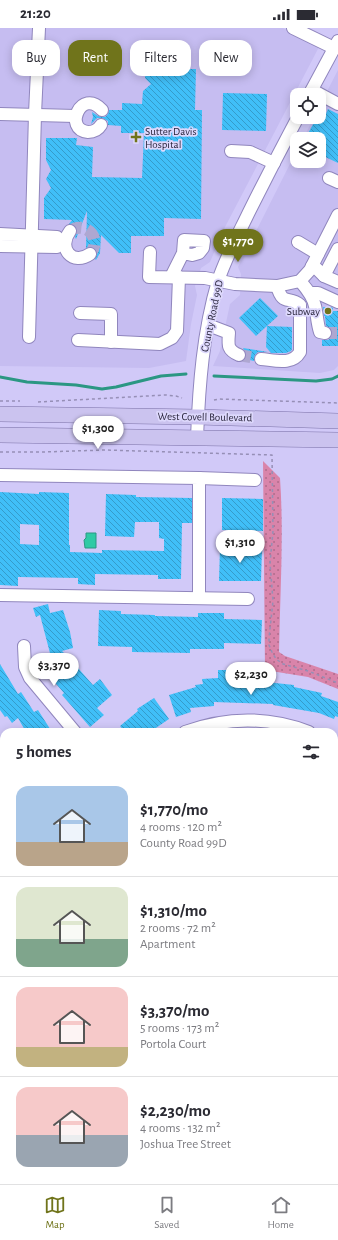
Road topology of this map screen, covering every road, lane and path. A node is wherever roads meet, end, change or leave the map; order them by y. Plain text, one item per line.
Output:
1 (39, 28) edge
2 (293, 28) edge
3 (336, 44) edge
4 (312, 88) edge
5 (326, 99) edge
6 (338, 104) edge
7 (102, 110) dead end
8 (0, 114) edge
9 (35, 114) junction
10 (75, 116) junction
11 (294, 124) edge
12 (102, 125) dead end
13 (230, 151) dead end
14 (274, 163) junction
15 (338, 216) edge
16 (70, 231) dead end
17 (0, 234) edge
18 (32, 241) junction
19 (63, 242) junction
20 (298, 242) dead end
21 (0, 246) edge
22 (338, 249) edge
23 (150, 252) dead end
24 (183, 253) dead end
25 (90, 254) dead end
26 (318, 254) junction
27 (312, 266) junction
28 (324, 276) junction
29 (175, 277) junction
30 (219, 281) junction
31 (300, 281) junction
32 (338, 282) edge
33 (277, 286) junction
34 (310, 293) junction
35 (338, 302) edge
36 (80, 313) dead end
37 (208, 325) junction
38 (325, 333) dead end
39 (29, 337) dead end
40 (78, 340) dead end
41 (111, 342) junction
42 (239, 355) tunnel mouth
43 (261, 359) tunnel mouth
44 (182, 398) dead end
45 (214, 400) dead end
46 (23, 401) dead end
47 (31, 401) dead end
48 (338, 403) edge
49 (0, 411) edge
50 (198, 416) junction
51 (338, 421) edge
52 (0, 435) edge
53 (197, 438) junction
54 (338, 440) edge
55 (0, 475) edge
56 (199, 478) junction
57 (255, 480) dead end
58 (0, 595) edge
59 (199, 598) junction
60 (248, 598) dead end
61 (24, 646) dead end
62 (72, 728) edge
63 (196, 728) edge
64 (299, 728) edge
65 (0, 914) edge
66 (0, 953) edge
67 (0, 1000) edge
68 (0, 1012) edge

1 - 9 street
2 - 3 street
3 - 4 street
5 - 6 street
7 - 10 street
8 - 9 street
9 - 10 street
9 - 18 street
10 - 12 street
11 - 14 street, County Road 99D
13 - 14 street
14 - 30 street, County Road 99D
15 - 26 street
16 - 19 street
17 - 18 street
18 - 19 street
18 - 21 street
18 - 39 street
19 - 25 street
20 - 26 street
22 - 28 street
23 - 29 street
24 - 29 street
26 - 27 street
27 - 28 street
27 - 31 street
28 - 32 street
29 - 30 street
29 - 41 street
30 - 33 street
30 - 37 street, County Road 99D
31 - 33 street
31 - 34 street
33 - 43 street
34 - 35 street
34 - 38 street
36 - 41 street
37 - 42 street
37 - 50 street, County Road 99D
40 - 41 street
44 - 47 path
45 - 48 path
46 - 49 path
49 - 50 main road, West Covell Boulevard
50 - 51 main road, West Covell Boulevard
50 - 53 street, County Road 99D
52 - 53 main road, West Covell Boulevard
53 - 54 main road, West Covell Boulevard
55 - 56 street
56 - 57 street
56 - 59 street
58 - 59 street
59 - 60 street
61 - 62 street
63 - 64 street
65 - 66 street
66 - 67 street
67 - 68 street

